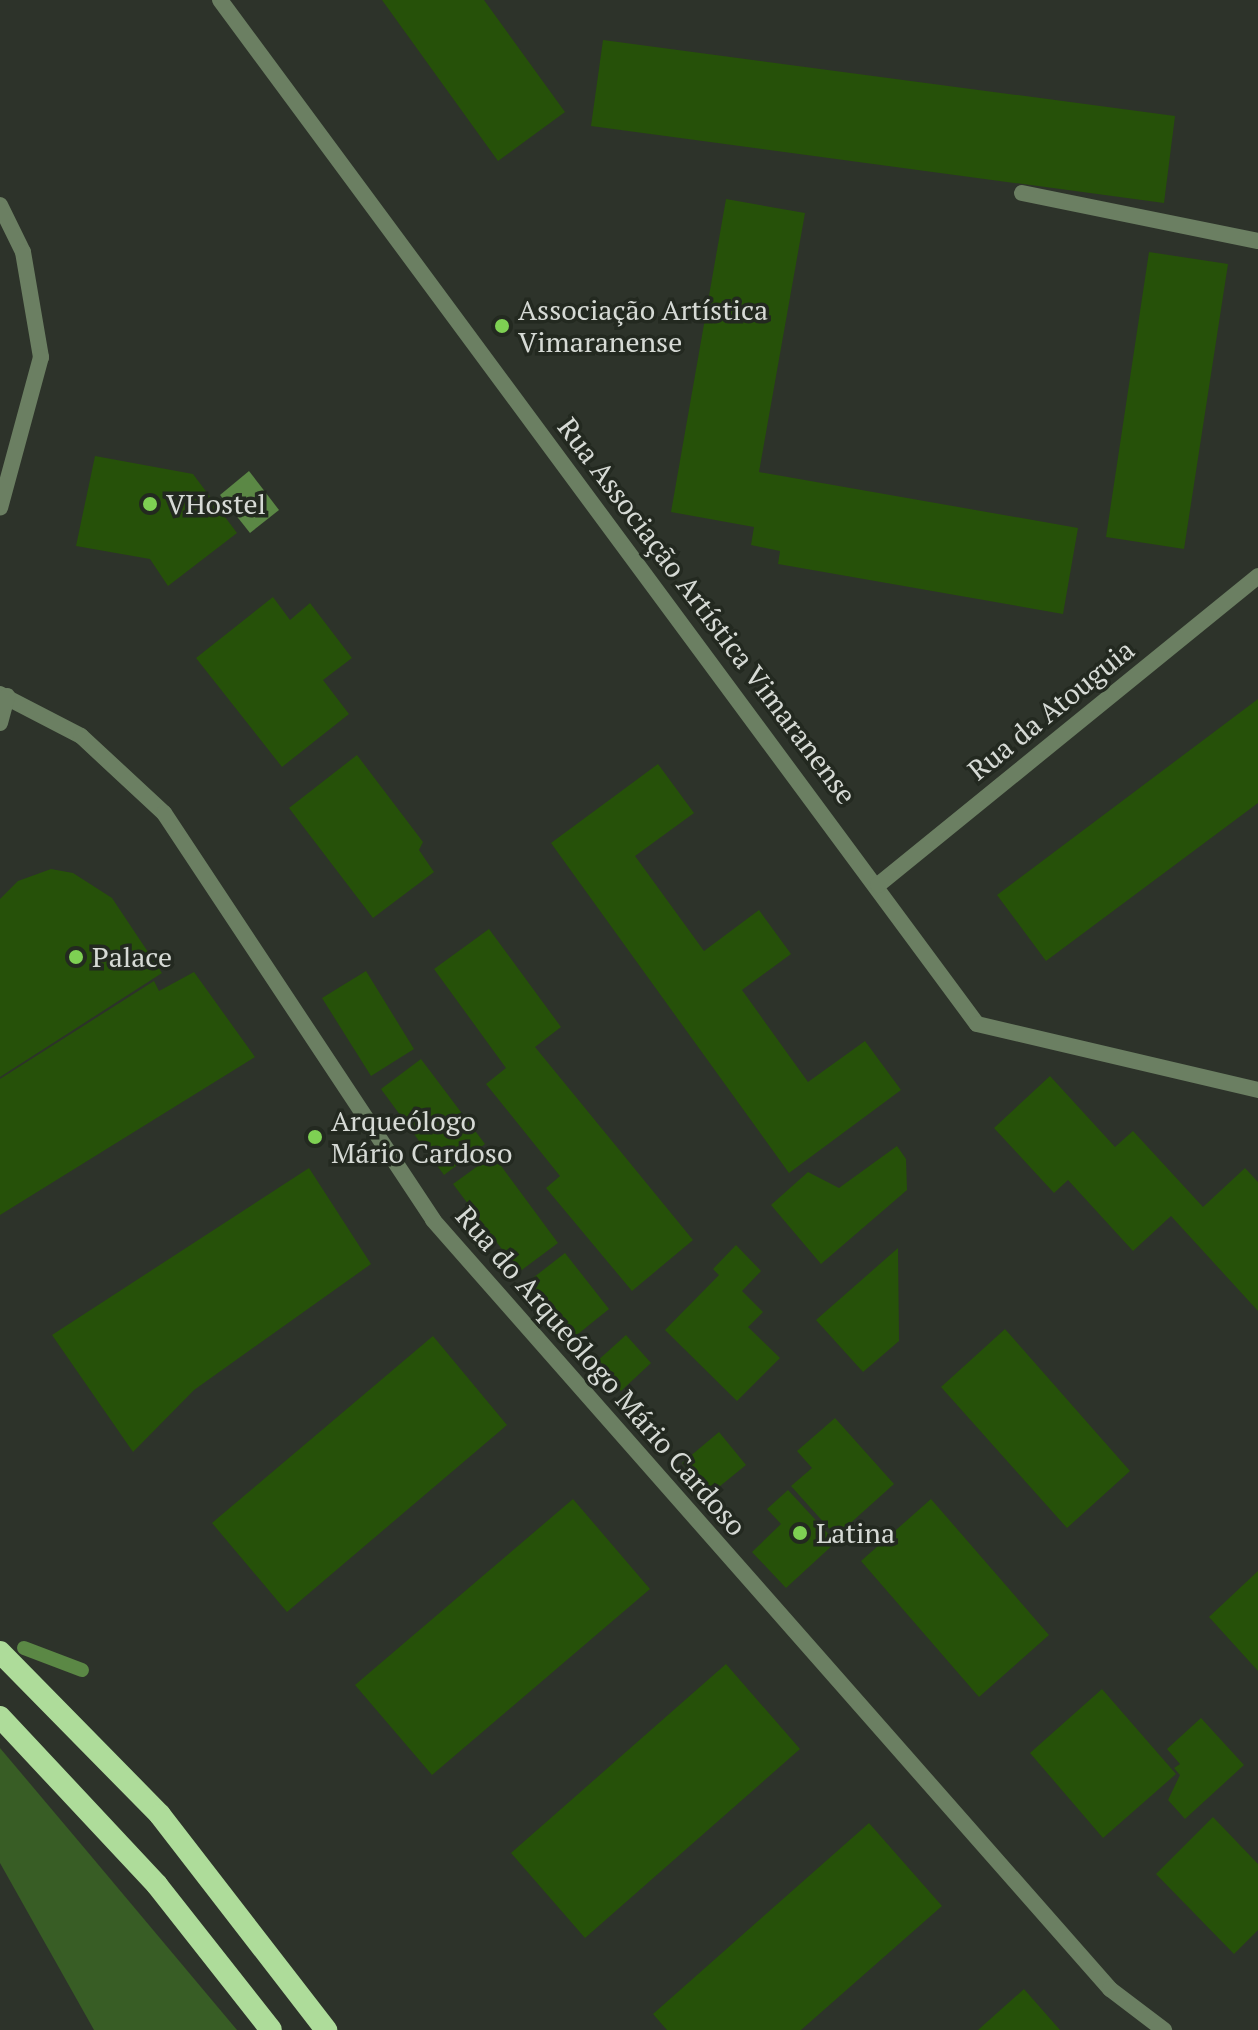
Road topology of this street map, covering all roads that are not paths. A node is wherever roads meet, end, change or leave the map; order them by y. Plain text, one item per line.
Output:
1 (220, 0) edge
2 (1022, 193) dead end
3 (0, 205) edge
4 (1258, 241) edge
5 (0, 508) edge
6 (1258, 576) edge
7 (3, 695) edge
8 (0, 723) edge
9 (878, 885) junction
10 (1258, 1090) edge
11 (0, 1652) edge
12 (0, 1717) edge
13 (271, 2030) edge
14 (326, 2030) edge
15 (1164, 2030) edge

1 - 9 street, Rua Associação Artística Vimaranense
2 - 4 street
3 - 5 street
6 - 9 street, Rua da Atouguia
7 - 8 street
7 - 15 street, Rua do Arqueólogo Mário Cardoso
9 - 10 street, Rua Associação Artística Vimaranense
11 - 14 highway
12 - 13 highway

